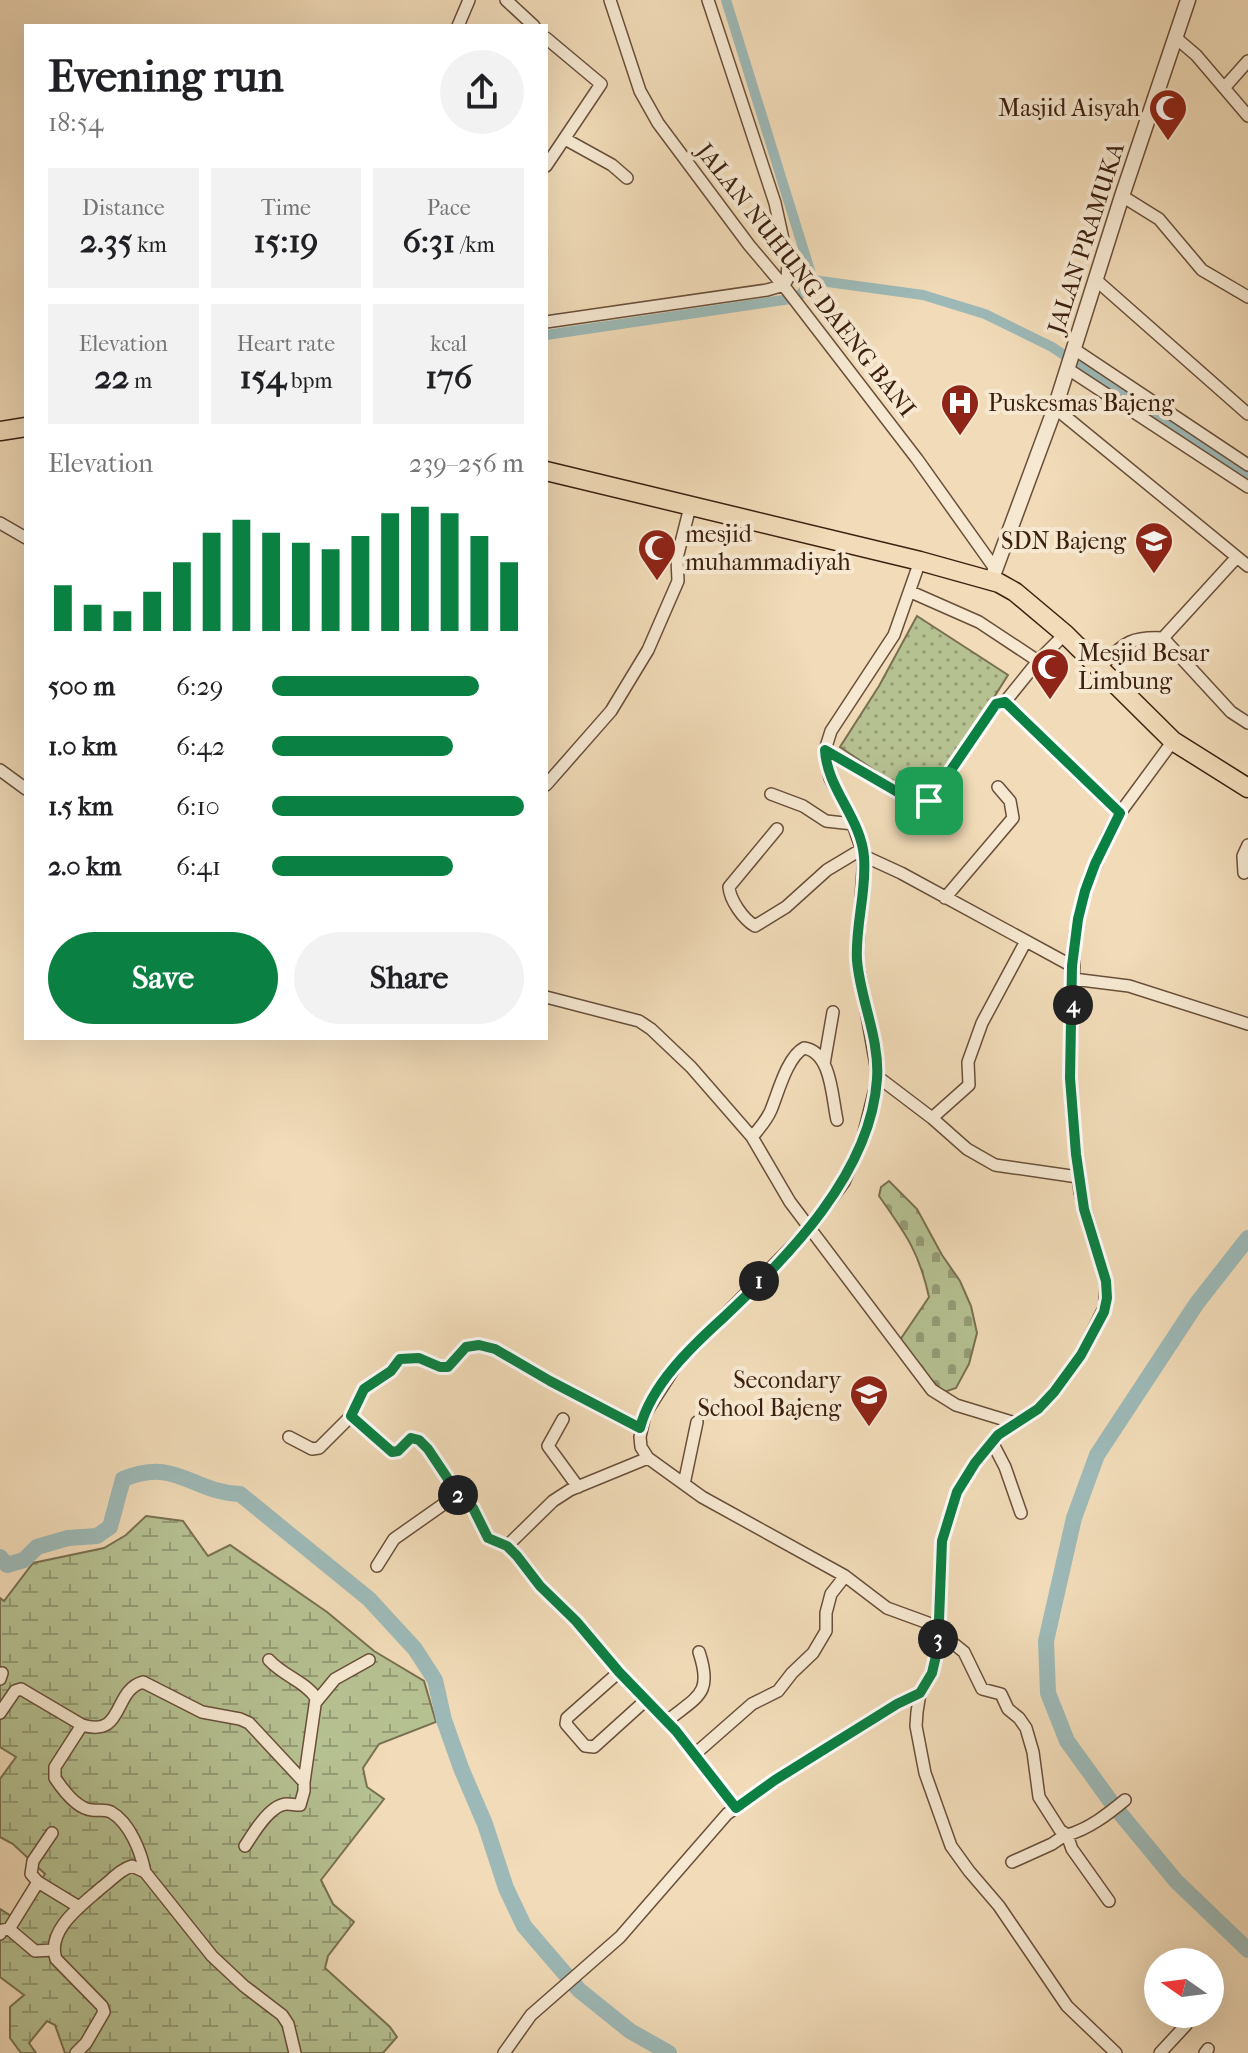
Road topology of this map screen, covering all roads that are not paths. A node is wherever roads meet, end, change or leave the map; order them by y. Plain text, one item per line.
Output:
1 (469, 0) edge
2 (506, 0) edge
3 (610, 0) edge
4 (708, 0) edge
5 (1188, 0) edge
6 (459, 24) edge
7 (532, 24) edge
8 (1176, 38) junction
9 (548, 40) edge
10 (1248, 61) edge
11 (1224, 88) junction
12 (1248, 116) edge
13 (565, 139) junction
14 (548, 163) edge
15 (627, 178) dead end
16 (1122, 196) junction
17 (1096, 280) junction
18 (786, 288) junction
19 (1248, 297) edge
20 (548, 322) edge
21 (1071, 359) junction
22 (1055, 408) junction
23 (1248, 414) edge
24 (24, 427) edge
25 (0, 431) edge
26 (1248, 465) edge
27 (548, 472) edge
28 (1248, 487) edge
29 (690, 507) junction
30 (0, 523) edge
31 (24, 537) edge
32 (1237, 557) junction
33 (920, 561) junction
34 (1248, 566) edge
35 (994, 575) junction
36 (911, 592) junction
37 (1065, 634) junction
38 (1163, 638) junction
39 (1038, 661) junction
40 (1098, 669) junction
41 (1005, 702) junction
42 (1248, 723) edge
43 (1173, 741) junction
44 (825, 750) junction
45 (0, 770) edge
46 (548, 783) edge
47 (998, 787) dead end
48 (24, 788) edge
49 (1248, 788) edge
50 (771, 794) dead end
51 (1120, 813) junction
52 (853, 824) junction
53 (777, 829) dead end
54 (1248, 845) edge
55 (863, 852) junction
56 (1244, 873) dead end
57 (945, 898) junction
58 (1026, 941) junction
59 (1072, 966) junction
60 (1073, 979) junction
61 (548, 997) edge
62 (833, 1012) dead end
63 (1248, 1024) edge
64 (824, 1064) junction
65 (878, 1077) junction
66 (932, 1118) junction
67 (837, 1120) dead end
68 (752, 1137) junction
69 (1078, 1177) junction
70 (810, 1228) junction
71 (351, 1416) junction
72 (563, 1419) dead end
73 (697, 1422) dead end
74 (1015, 1423) junction
75 (640, 1428) junction
76 (289, 1437) dead end
77 (992, 1442) junction
78 (648, 1458) junction
79 (684, 1484) junction
80 (578, 1487) junction
81 (458, 1494) junction
82 (1021, 1513) dead end
83 (507, 1546) junction
84 (377, 1566) dead end
85 (845, 1576) junction
86 (939, 1629) junction
87 (699, 1652) dead end
88 (269, 1660) dead end
89 (369, 1660) dead end
90 (619, 1672) junction
91 (920, 1693) junction
92 (646, 1700) junction
93 (316, 1702) junction
94 (0, 1713) edge
95 (667, 1721) junction
96 (82, 1725) junction
97 (695, 1754) junction
98 (304, 1782) junction
99 (1123, 1801) dead end
100 (736, 1808) junction
101 (52, 1833) dead end
102 (1066, 1835) junction
103 (245, 1846) dead end
104 (1012, 1862) dead end
105 (145, 1872) junction
106 (38, 1882) junction
107 (1109, 1901) dead end
108 (79, 1907) junction
109 (5, 1932) edge
110 (53, 1950) junction
111 (1183, 2028) edge
112 (76, 2053) edge
113 (295, 2053) edge
114 (504, 2053) edge
115 (1116, 2053) edge
116 (1160, 2053) edge

1 - 6 street
2 - 7 street
3 - 18 street, JALAN NUHUNG DAENG BANI
4 - 18 street
5 - 8 street, JALAN PRAMUKA
8 - 11 street
8 - 16 street, JALAN PRAMUKA
9 - 13 street
10 - 11 street
11 - 12 street
13 - 14 street
13 - 15 street
16 - 17 street, JALAN PRAMUKA
16 - 19 street
17 - 21 street, JALAN PRAMUKA
17 - 23 street
18 - 20 street
18 - 35 street, JALAN NUHUNG DAENG BANI
21 - 22 street, JALAN PRAMUKA
21 - 26 street
21 - 28 street
22 - 32 street
22 - 35 street, JALAN PRAMUKA
24 - 25 highway
27 - 29 highway
29 - 33 highway
29 - 46 street
30 - 31 street
32 - 34 street
32 - 38 street
33 - 35 highway
33 - 36 street
35 - 37 highway
36 - 39 street
36 - 44 street
37 - 39 street
37 - 40 highway
38 - 40 street
38 - 42 street
39 - 41 street
40 - 43 highway
41 - 44 street
41 - 51 street
43 - 49 highway
43 - 51 street
44 - 52 street
45 - 48 street
47 - 57 street
50 - 52 street
51 - 59 street
52 - 55 street
53 - 55 street
54 - 56 street
55 - 57 street
55 - 65 street
57 - 58 street
58 - 59 street
58 - 66 street
59 - 60 street
60 - 63 street
60 - 69 street
61 - 68 street
62 - 64 street
64 - 67 street
64 - 68 street
65 - 66 street
65 - 70 street
66 - 69 street
68 - 70 street
69 - 74 street
70 - 74 street
70 - 75 street
71 - 75 street
71 - 76 street
71 - 81 street
72 - 80 street
73 - 79 street
74 - 77 street
75 - 78 street
77 - 82 street
77 - 86 street
78 - 79 street
78 - 80 street
79 - 85 street
80 - 83 street
81 - 83 street
81 - 84 street
83 - 90 street
85 - 86 street
85 - 97 street
86 - 91 street
86 - 102 street
87 - 95 street
88 - 93 street
89 - 93 street
90 - 92 street
90 - 92 street
91 - 100 street
91 - 115 street
92 - 95 street
93 - 98 street
94 - 96 street
95 - 97 street
96 - 98 street
96 - 105 street
97 - 100 street
98 - 103 street
99 - 102 street
100 - 114 street
101 - 106 street
102 - 104 street
102 - 107 street
105 - 108 street
105 - 113 street
106 - 108 street
106 - 109 street
108 - 110 street
109 - 110 street
110 - 112 street
111 - 116 street

